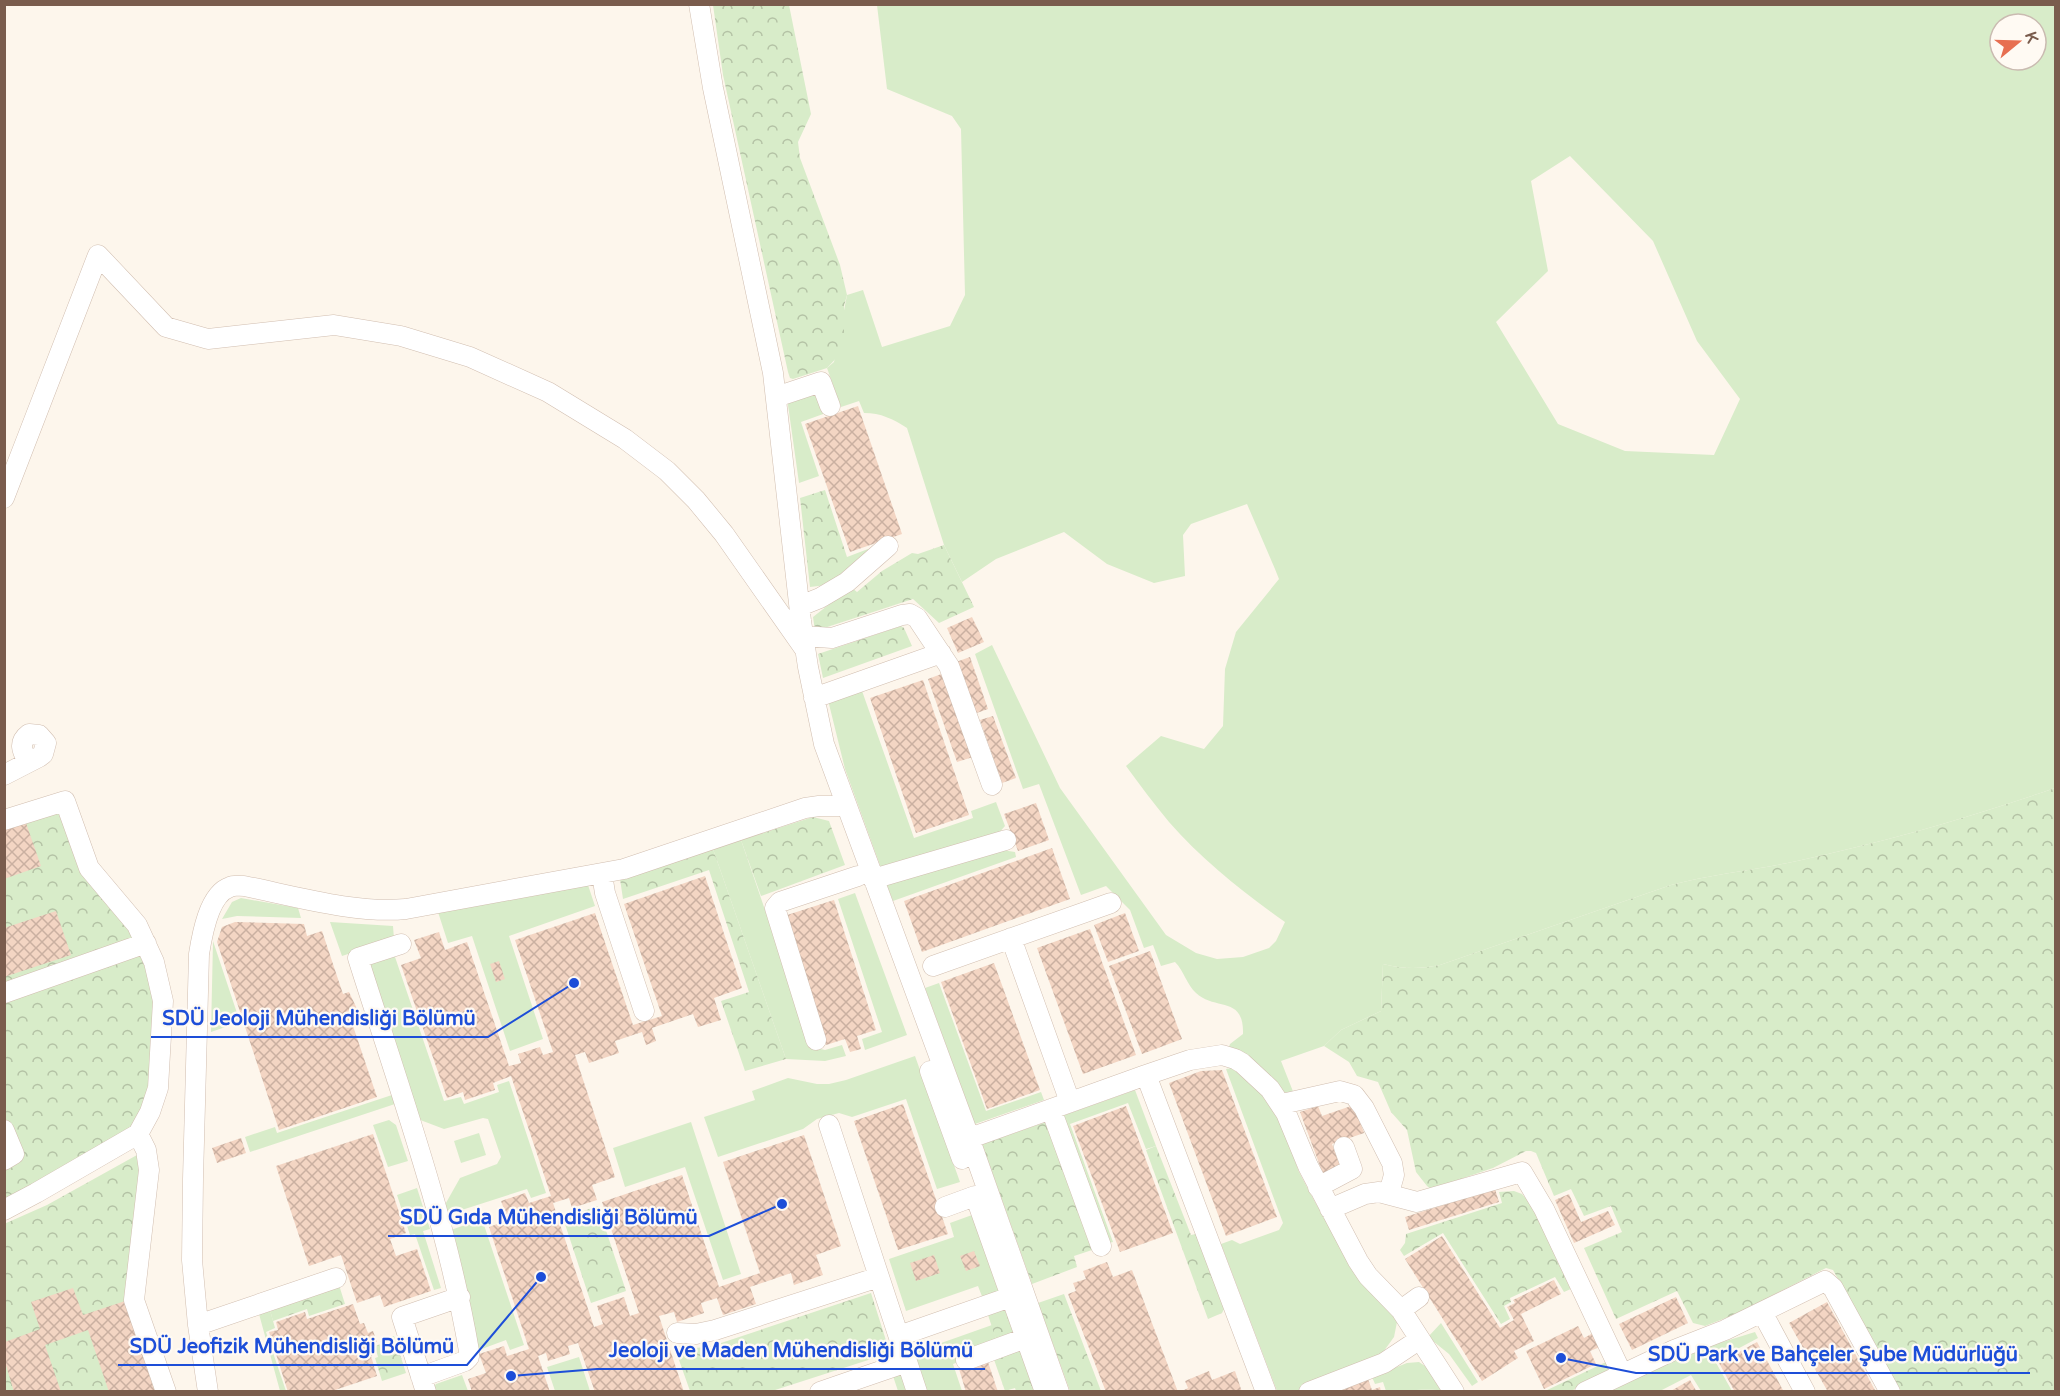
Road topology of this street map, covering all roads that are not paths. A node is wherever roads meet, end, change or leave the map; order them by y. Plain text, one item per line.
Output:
1 (699, 4) edge
2 (776, 397) junction
3 (830, 406) dead end
4 (4, 498) edge
5 (888, 546) dead end
6 (800, 606) junction
7 (805, 644) junction
8 (941, 653) junction
9 (814, 698) junction
10 (28, 762) dead end
11 (4, 775) edge
12 (992, 785) dead end
13 (839, 806) junction
14 (4, 820) edge
15 (1006, 840) dead end
16 (602, 874) junction
17 (866, 877) junction
18 (1111, 903) dead end
19 (1011, 938) junction
20 (146, 943) junction
21 (401, 944) dead end
22 (933, 966) dead end
23 (4, 993) edge
24 (645, 1011) dead end
25 (816, 1040) dead end
26 (1146, 1075) junction
27 (1070, 1102) junction
28 (1282, 1104) junction
29 (1051, 1109) junction
30 (830, 1125) dead end
31 (4, 1130) edge
32 (138, 1134) junction
33 (963, 1141) junction
34 (1344, 1147) dead end
35 (4, 1160) edge
36 (1318, 1187) junction
37 (1389, 1193) junction
38 (975, 1196) junction
39 (945, 1207) dead end
40 (1330, 1209) junction
41 (4, 1210) edge
42 (1101, 1246) dead end
43 (879, 1277) junction
44 (336, 1278) dead end
45 (1018, 1295) junction
46 (460, 1297) junction
47 (1419, 1298) dead end
48 (1401, 1310) junction
49 (1762, 1312) junction
50 (198, 1325) junction
51 (677, 1333) dead end
52 (898, 1336) junction
53 (1026, 1338) junction
54 (1420, 1339) junction
55 (966, 1360) dead end
56 (907, 1362) junction
57 (1622, 1374) junction
58 (424, 1384) edge
59 (166, 1392) edge
60 (208, 1392) edge
61 (820, 1392) edge
62 (917, 1392) edge
63 (1045, 1392) edge
64 (1059, 1392) edge
65 (1266, 1392) edge
66 (1309, 1392) edge
67 (1454, 1392) edge
68 (1585, 1392) edge
69 (1805, 1392) edge
70 (1890, 1392) edge

1 - 2 street
2 - 3 street
2 - 6 street
4 - 7 street
5 - 6 street
6 - 7 street
7 - 8 street
7 - 9 street
8 - 9 street
8 - 12 street
9 - 13 street
10 - 11 street
13 - 16 street
13 - 17 street
14 - 20 street
15 - 17 street
16 - 24 street
16 - 50 street
17 - 25 street
17 - 33 street
18 - 19 street
19 - 22 street
19 - 27 street
20 - 23 street
20 - 32 street
21 - 46 street
26 - 27 street
26 - 28 street
26 - 65 street
27 - 29 street
28 - 36 street
28 - 37 street
29 - 33 street
29 - 42 street
30 - 43 street
31 - 35 street
32 - 41 street
32 - 59 street
33 - 38 street
33 - 45 street
34 - 36 street
36 - 40 street
37 - 40 street
37 - 57 street
38 - 39 street
38 - 45 street
40 - 48 street
43 - 51 street
43 - 52 street
44 - 50 street
45 - 52 street
45 - 53 street
45 - 64 street
46 - 58 street
46 - 58 street
47 - 48 street
48 - 54 street
49 - 57 street
49 - 69 street
49 - 70 street
50 - 60 street
52 - 56 street
53 - 55 street
53 - 63 street
54 - 66 street
54 - 67 street
56 - 61 street
56 - 62 street
57 - 68 street

